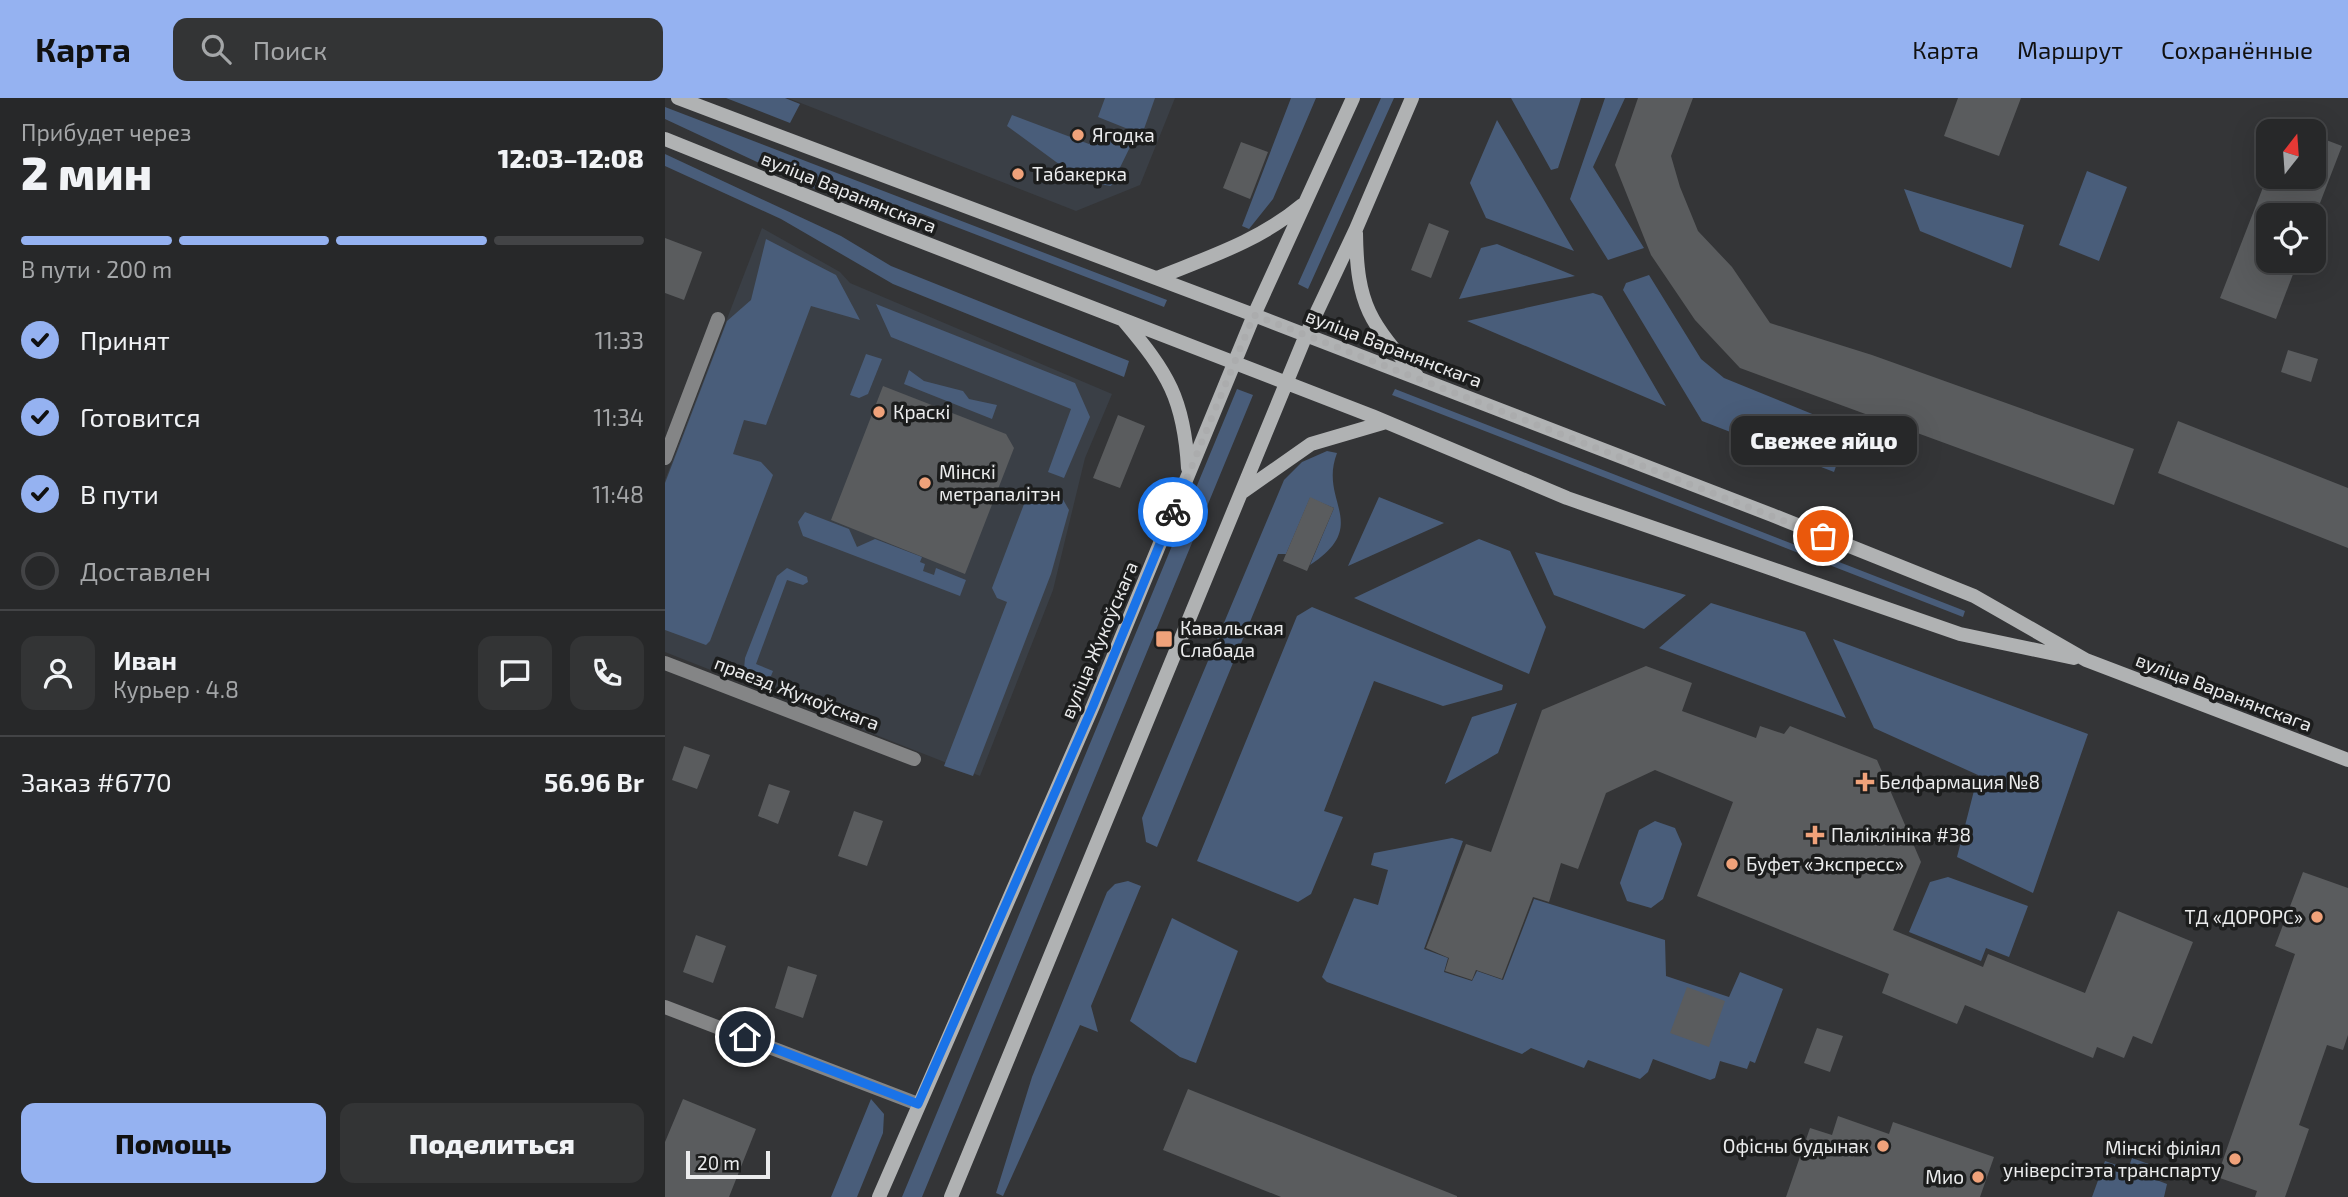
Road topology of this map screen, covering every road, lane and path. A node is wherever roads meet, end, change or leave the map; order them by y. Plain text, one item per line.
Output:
1 (678, 98) edge
2 (1353, 98) edge
3 (1412, 98) edge
4 (665, 139) edge
5 (1306, 201) junction
6 (1356, 229) junction
7 (1157, 278) junction
8 (1254, 315) junction
9 (718, 319) dead end
10 (1123, 319) junction
11 (1306, 335) junction
12 (1235, 362) junction
13 (1417, 377) junction
14 (1287, 382) junction
15 (1386, 422) junction
16 (665, 458) edge
17 (1189, 473) junction
18 (1240, 494) junction
19 (2086, 660) junction
20 (665, 663) edge
21 (914, 759) dead end
22 (2348, 760) edge
23 (665, 1007) edge
24 (918, 1104) junction
25 (879, 1197) edge
26 (951, 1197) edge

1 - 7 main road, вуліца Варанянскага
2 - 5 main road, вуліца Жукоўскага
3 - 6 main road
4 - 10 main road, вуліца Варанянскага
5 - 7 main road
5 - 8 main road, вуліца Жукоўскага
6 - 11 main road
6 - 13 main road
7 - 8 main road, вуліца Варанянскага
8 - 11 main road, вуліца Варанянскага
8 - 12 main road, вуліца Жукоўскага
9 - 16 street
10 - 12 main road, вуліца Варанянскага
10 - 17 main road
11 - 13 main road, вуліца Варанянскага
11 - 14 main road
12 - 14 main road, вуліца Варанянскага
12 - 17 main road, вуліца Жукоўскага
13 - 19 main road, вуліца Варанянскага
14 - 15 main road, вуліца Варанянскага
14 - 18 main road
15 - 18 main road
15 - 19 main road, вуліца Варанянскага
17 - 24 main road, вуліца Жукоўскага
18 - 26 main road
19 - 22 main road, вуліца Варанянскага
20 - 21 street, праезд Жукоўскага
23 - 24 street
24 - 25 main road, вуліца Жукоўскага

